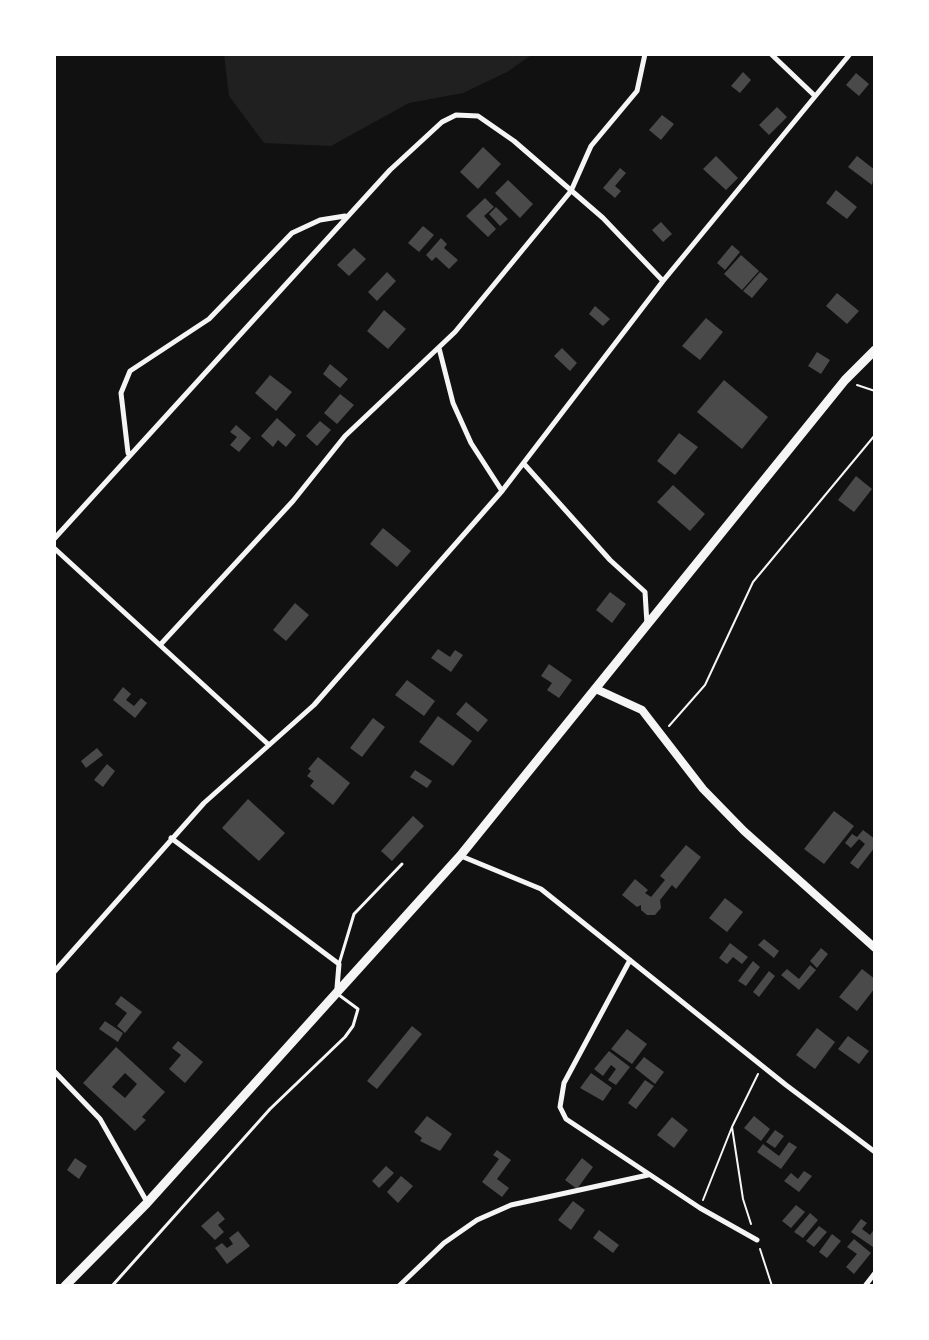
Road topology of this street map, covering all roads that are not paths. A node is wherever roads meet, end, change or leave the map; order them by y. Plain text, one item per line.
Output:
1 (645, 54) edge
2 (771, 54) edge
3 (850, 54) edge
4 (815, 96) junction
5 (571, 191) junction
6 (347, 216) junction
7 (663, 281) junction
8 (439, 348) junction
9 (875, 350) edge
10 (128, 454) junction
11 (525, 465) junction
12 (502, 491) junction
13 (54, 539) edge
14 (54, 548) edge
15 (647, 627) junction
16 (160, 645) junction
17 (596, 689) junction
18 (269, 745) junction
19 (171, 838) junction
20 (460, 856) junction
21 (402, 864) dead end
22 (874, 943) edge
23 (630, 960) junction
24 (339, 964) junction
25 (54, 972) edge
26 (337, 993) junction
27 (54, 1071) edge
28 (875, 1152) edge
29 (649, 1175) junction
30 (147, 1203) junction
31 (757, 1240) road end
32 (875, 1273) edge
33 (65, 1286) edge
34 (112, 1286) edge
35 (399, 1286) edge
36 (865, 1286) edge

1 - 5 street
2 - 4 street
3 - 4 street
4 - 7 street
5 - 6 street
5 - 7 street
5 - 8 street
6 - 10 street
6 - 10 street
7 - 11 street
8 - 12 street
8 - 16 street
9 - 15 highway
10 - 13 street
11 - 12 street
11 - 15 street
12 - 18 street
14 - 16 street
15 - 17 highway
16 - 18 street
17 - 20 highway
17 - 22 main road
18 - 19 street
19 - 24 street
19 - 25 street
20 - 23 street
20 - 26 highway
21 - 24 lane
23 - 28 street
23 - 29 street
24 - 26 street
26 - 30 highway
26 - 34 lane
27 - 30 street
29 - 31 street
29 - 35 street
30 - 33 highway
32 - 36 street

